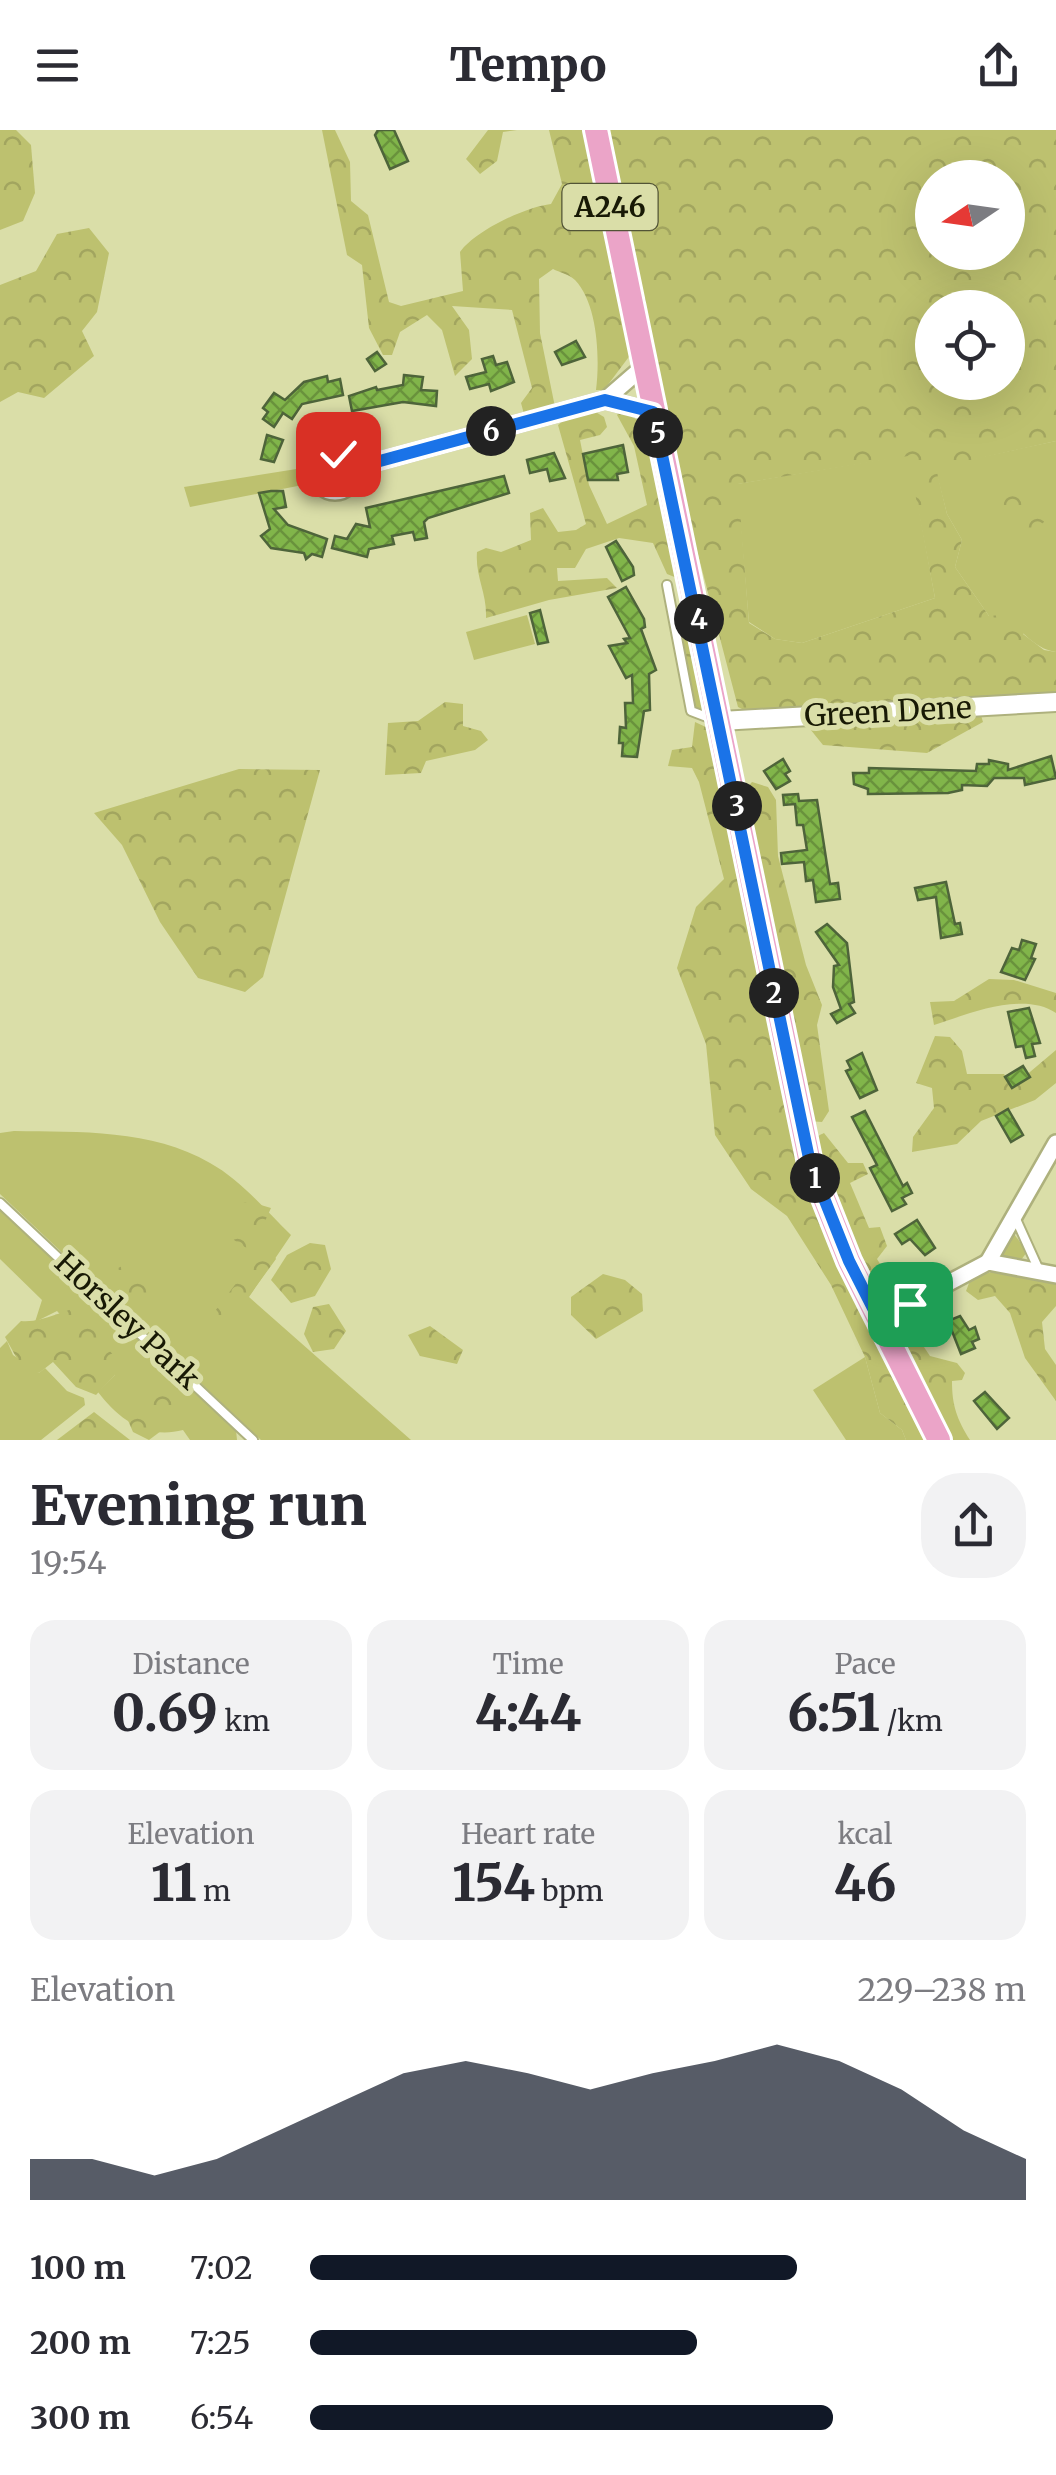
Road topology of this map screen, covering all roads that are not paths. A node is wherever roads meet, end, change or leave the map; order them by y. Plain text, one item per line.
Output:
1 (596, 130) edge
2 (644, 367) junction
3 (605, 400) junction
4 (653, 412) junction
5 (354, 468) dead end
6 (668, 585) dead end
7 (1056, 702) edge
8 (721, 722) junction
9 (1056, 1143) edge
10 (0, 1203) edge
11 (1014, 1217) junction
12 (988, 1262) junction
13 (1038, 1268) junction
14 (1056, 1275) edge
15 (879, 1320) junction
16 (253, 1440) edge
17 (939, 1440) edge

1 - 2 main road, A246
2 - 3 street
2 - 4 main road, A246
3 - 4 street
3 - 5 street
4 - 8 main road, A246
6 - 8 lane
7 - 8 street, Green Dene
8 - 15 main road, A246
9 - 11 street
10 - 16 lane, Horsley Park
11 - 12 street
11 - 13 lane
12 - 13 street
12 - 15 street
13 - 14 street
15 - 17 main road, A246

